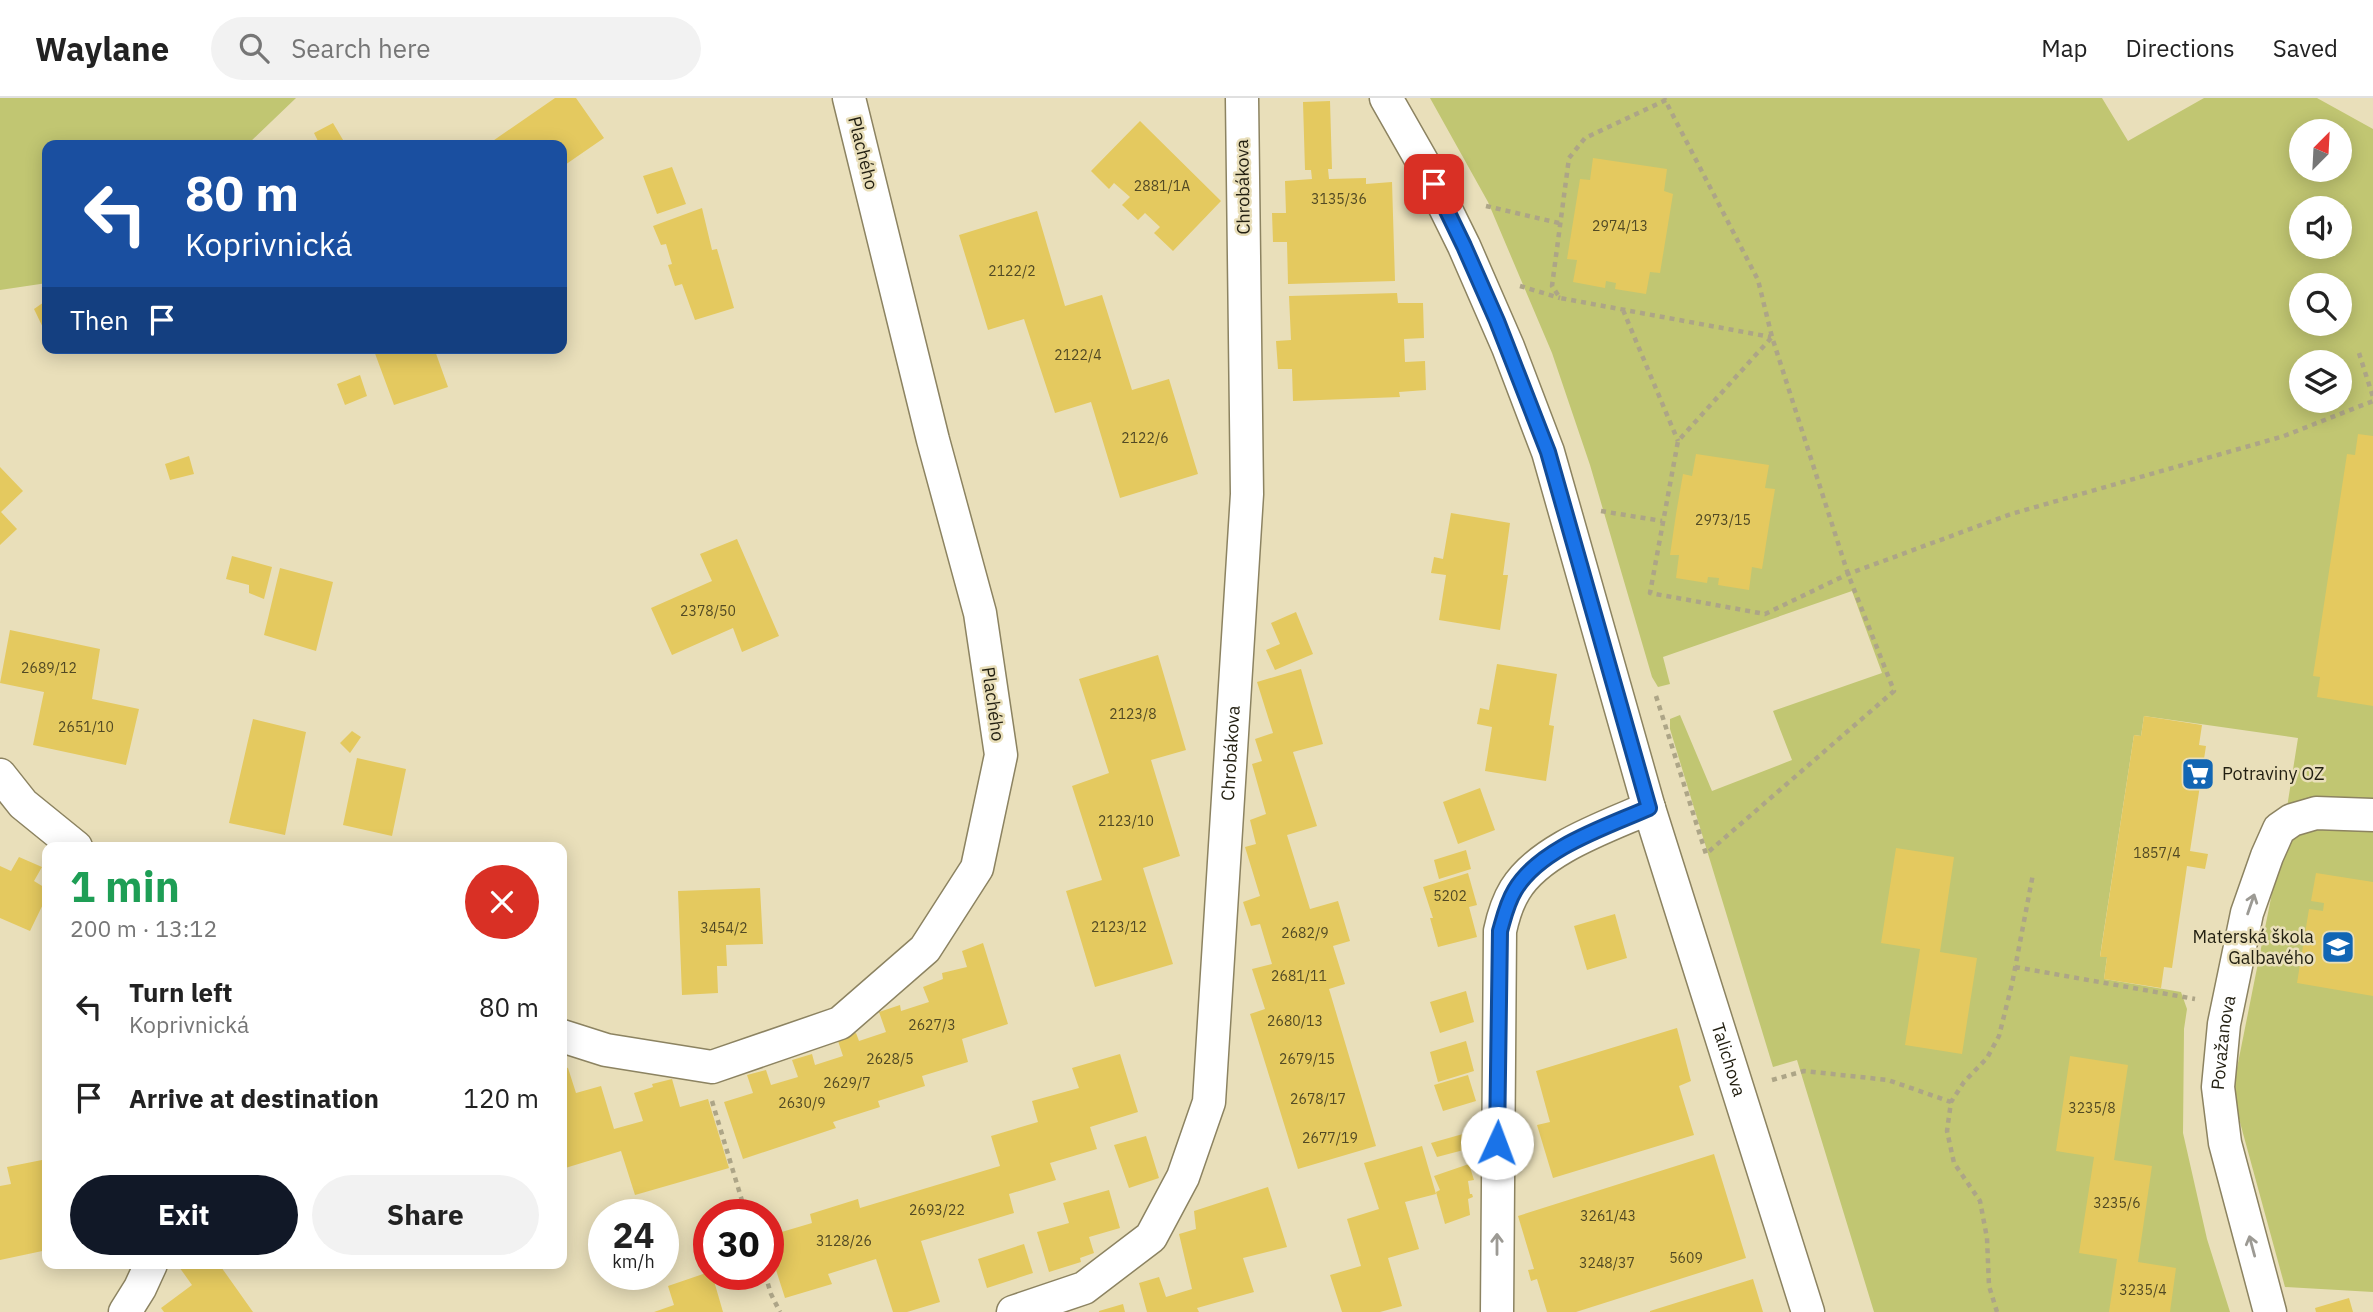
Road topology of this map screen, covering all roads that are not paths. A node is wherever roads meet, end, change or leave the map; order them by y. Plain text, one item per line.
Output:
1 (849, 98) edge
2 (1242, 98) edge
3 (1386, 98) edge
4 (0, 775) edge
5 (1649, 808) junction
6 (2373, 815) edge
7 (70, 842) edge
8 (567, 1038) edge
9 (149, 1269) edge
10 (125, 1312) edge
11 (1013, 1312) edge
12 (1497, 1312) edge
13 (1808, 1312) edge
14 (2270, 1312) edge

1 - 8 street, Plachého
2 - 11 street, Chrobákova
3 - 5 street, Talichova
4 - 7 street
12 -> 5 street
5 - 13 street, Talichova
14 -> 6 street, Považanova
9 - 10 street

